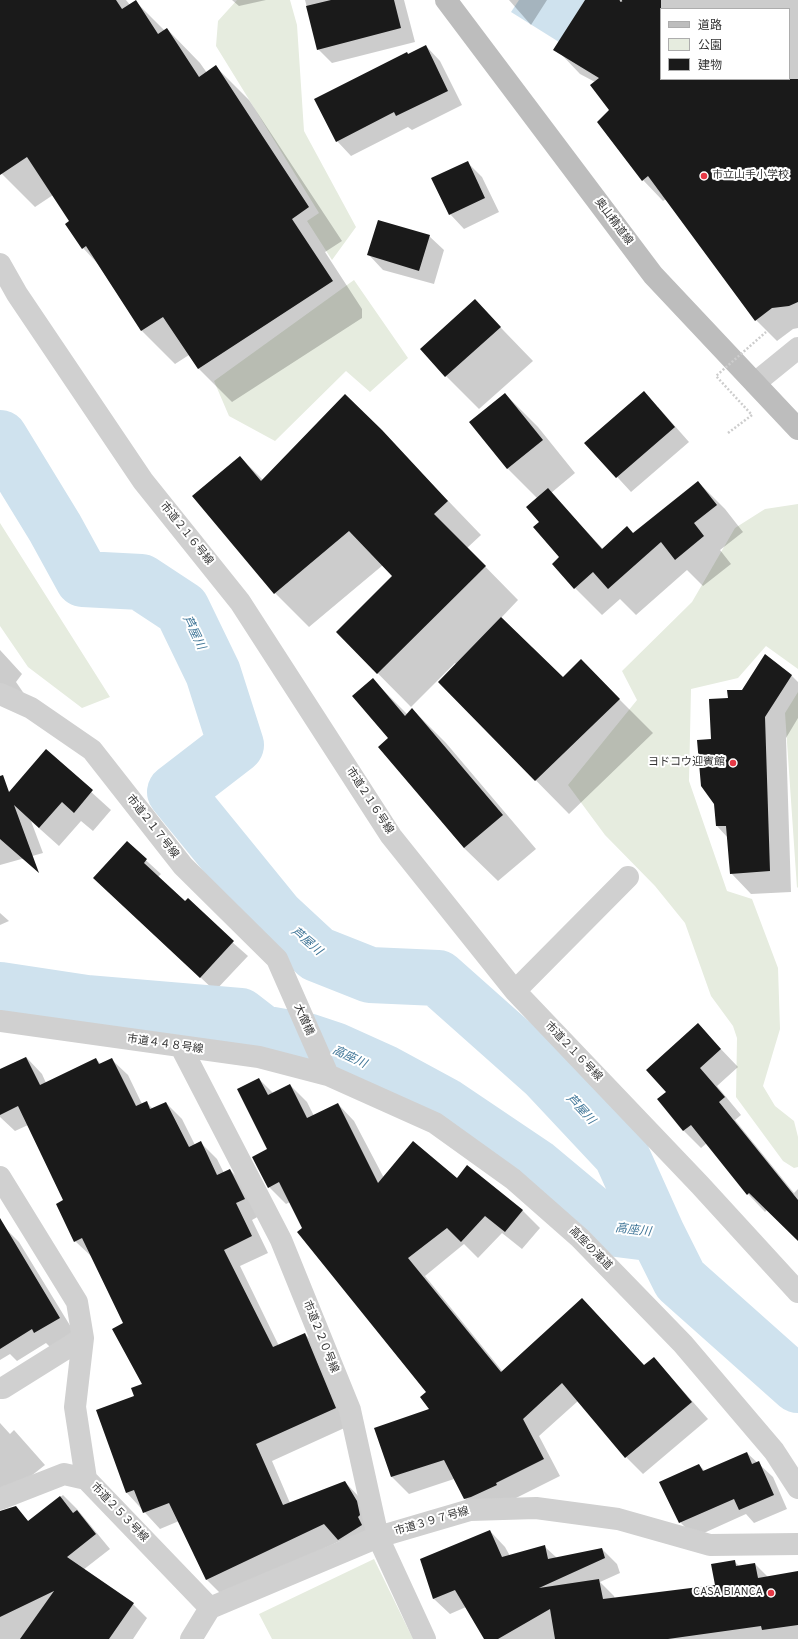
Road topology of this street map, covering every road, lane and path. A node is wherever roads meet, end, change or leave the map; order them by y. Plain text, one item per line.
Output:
1 (446, 0) edge
2 (0, 264) edge
3 (766, 332) dead end
4 (798, 348) edge
5 (756, 383) junction
6 (798, 429) edge
7 (728, 433) dead end
8 (0, 694) edge
9 (628, 877) dead end
10 (285, 980) joint
11 (515, 991) junction
12 (0, 1021) edge
13 (181, 1047) junction
14 (324, 1067) junction
15 (3, 1189) edge
16 (798, 1292) edge
17 (83, 1338) junction
18 (0, 1388) edge
19 (86, 1479) junction
20 (798, 1488) edge
21 (0, 1499) edge
22 (378, 1537) junction
23 (798, 1544) edge
24 (210, 1608) junction
25 (191, 1639) edge
26 (424, 1639) edge

1 - 5 main road, 奥山精道線
2 - 11 street, 市道２１６号線
3 - 7 path, bridge
4 - 5 street
5 - 6 main road, 奥山精道線
8 - 10 street, 市道２１７号線
9 - 11 street
10 - 14 street, 大僧橋
11 - 16 street, 市道２１６号線
12 - 13 street, 市道４４８号線
13 - 14 street, 市道４４８号線
13 - 22 street, 市道２２０号線
14 - 20 street, 高座の滝道
15 - 17 street, 市道２５３号線
17 - 18 street
17 - 19 street, 市道２５３号線
19 - 21 street
19 - 24 street, 市道２５３号線
22 - 23 street, 市道３９７号線
22 - 24 street, 市道３９７号線
22 - 26 street, 市道２２０号線
24 - 25 street

